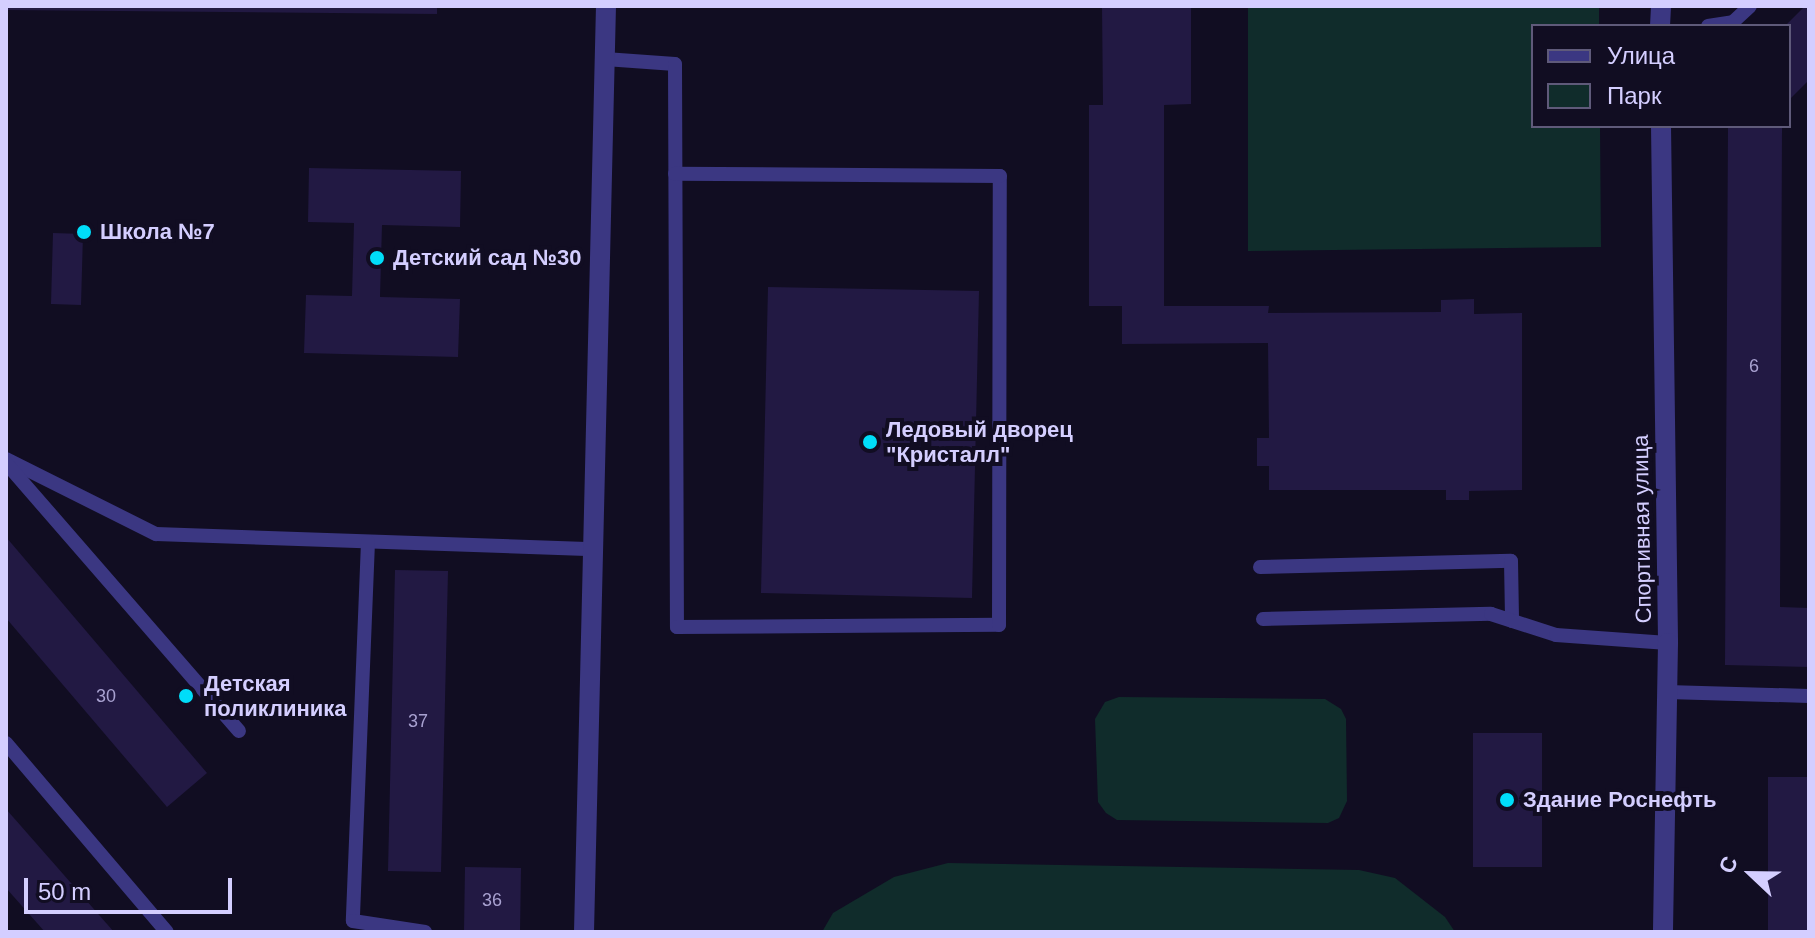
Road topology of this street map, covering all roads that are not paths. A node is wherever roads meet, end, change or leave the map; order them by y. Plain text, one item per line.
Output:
1 (606, 6) edge
2 (1750, 6) edge
3 (1720, 24) edge
4 (605, 59) junction
5 (1661, 128) edge
6 (675, 174) junction
7 (6, 461) edge
8 (368, 542) junction
9 (594, 549) junction
10 (1260, 567) dead end
11 (1263, 619) dead end
12 (1512, 621) junction
13 (1668, 643) junction
14 (1667, 692) junction
15 (1809, 696) edge
16 (239, 731) dead end
17 (6, 743) edge
18 (167, 932) edge
19 (425, 932) edge
20 (584, 932) edge
21 (1663, 932) edge

1 - 4 street
2 - 3 lane
4 - 6 lane
4 - 9 street
5 - 13 street, Спортивная улица
6 - 6 lane
7 - 8 lane
7 - 16 lane
8 - 9 lane
8 - 19 lane
9 - 20 street
10 - 12 lane
11 - 12 lane
12 - 13 lane
13 - 14 street, Спортивная улица
14 - 15 lane
14 - 21 street, Спортивная улица
17 - 18 lane

